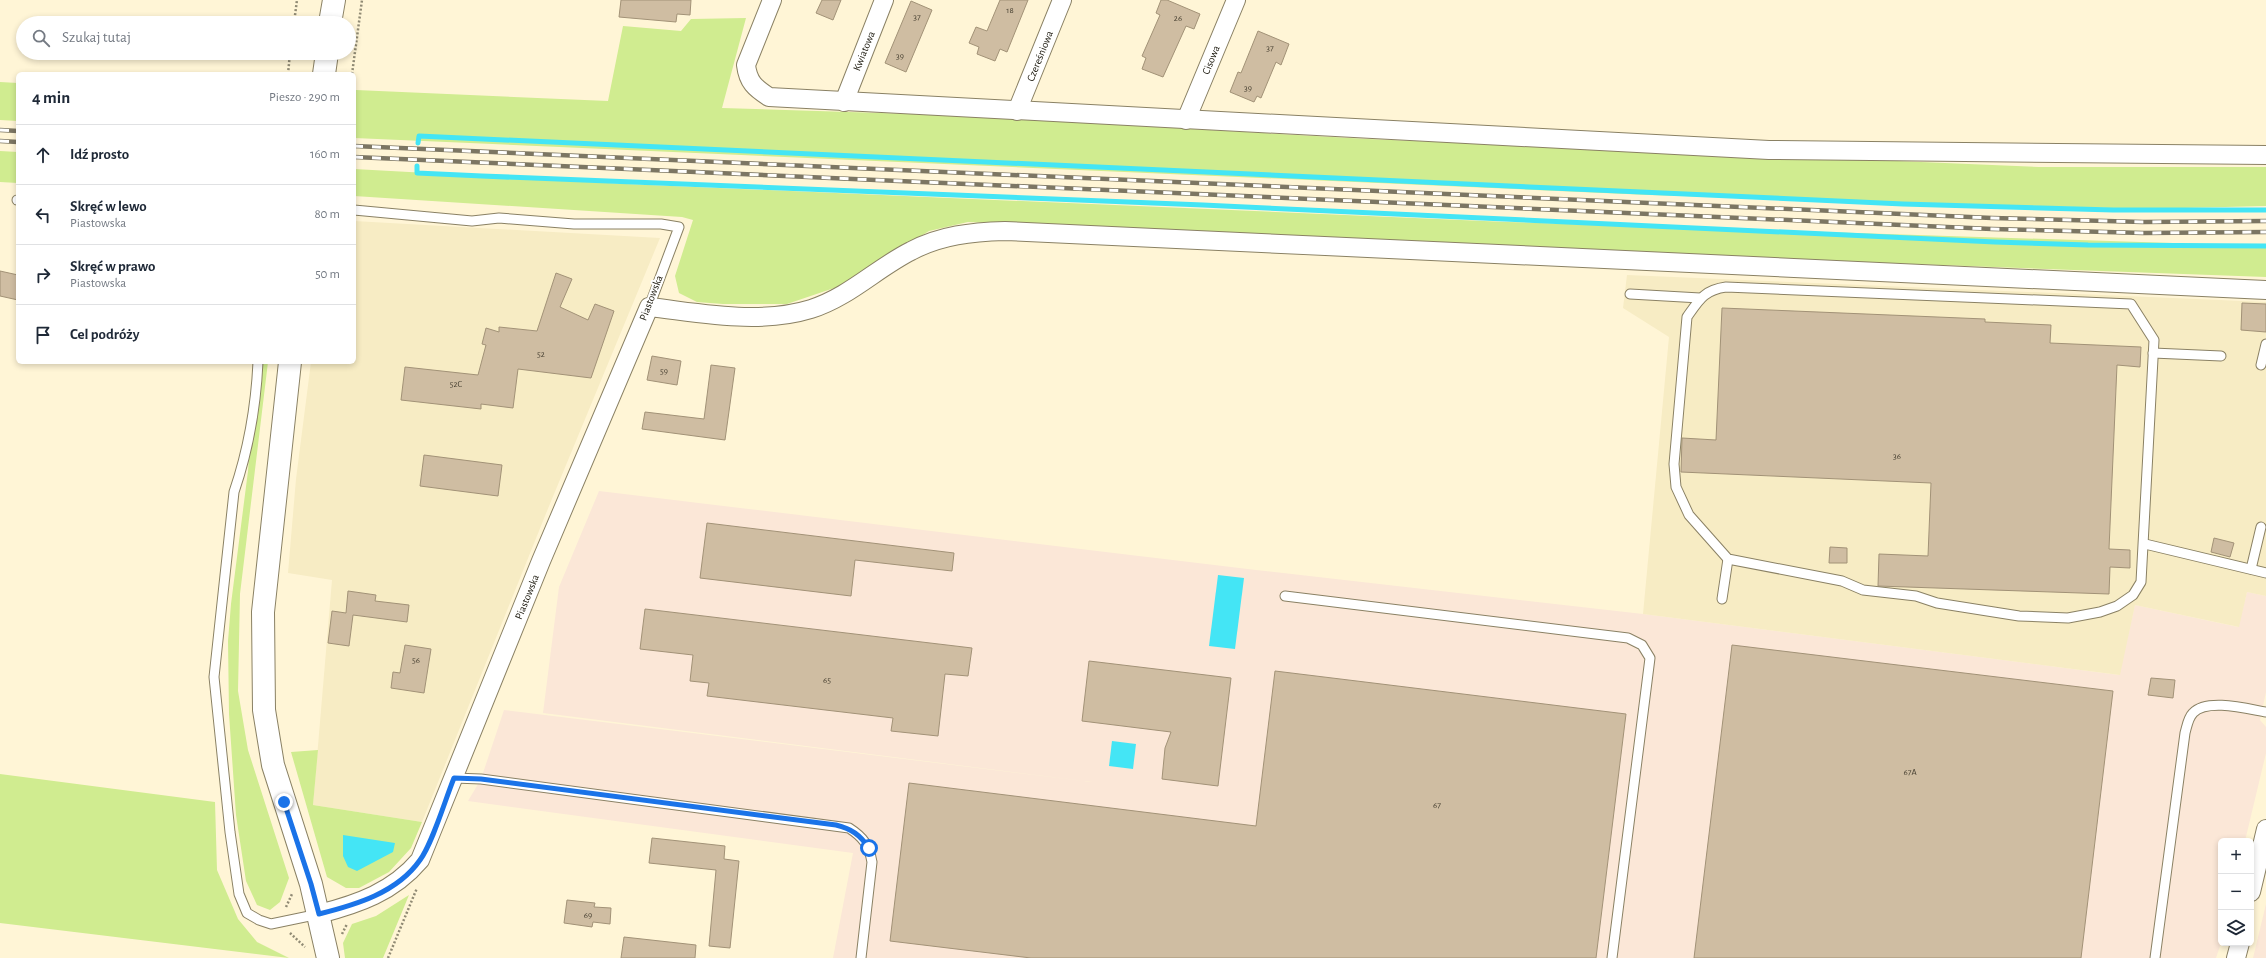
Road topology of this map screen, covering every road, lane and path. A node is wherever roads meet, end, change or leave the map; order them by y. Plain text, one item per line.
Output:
1 (297, 0) edge
2 (334, 0) edge
3 (362, 0) edge
4 (772, 0) edge
5 (884, 0) edge
6 (1062, 0) edge
7 (1236, 0) edge
8 (295, 16) edge
9 (331, 16) edge
10 (356, 44) edge
11 (289, 60) edge
12 (325, 60) edge
13 (354, 60) edge
14 (288, 72) edge
15 (324, 72) edge
16 (352, 72) edge
17 (844, 102) junction
18 (1017, 111) junction
19 (1186, 120) junction
20 (2266, 155) edge
21 (356, 210) edge
22 (2266, 290) edge
23 (1630, 294) dead end
24 (1700, 298) junction
25 (649, 307) junction
26 (2266, 344) edge
27 (2153, 353) junction
28 (2221, 356) dead end
29 (258, 364) edge
30 (290, 364) edge
31 (2261, 365) dead end
32 (2261, 527) dead end
33 (2145, 544) junction
34 (1728, 559) junction
35 (2251, 569) junction
36 (2266, 573) edge
37 (1284, 596) dead end
38 (1722, 599) dead end
39 (2266, 712) edge
40 (454, 778) junction
41 (2266, 829) edge
42 (408, 874) junction
43 (2254, 879) edge
44 (319, 914) junction
45 (2239, 946) edge
46 (328, 958) edge
47 (388, 958) edge
48 (861, 958) edge
49 (1612, 958) edge
50 (2155, 958) edge
51 (2236, 958) edge

1 - 8 path
2 - 9 street
3 - 10 path
4 - 17 street
5 - 17 street, Kwiatowa
6 - 18 street, Czereśniowa
7 - 19 street, Cisowa
11 - 14 path
12 - 15 street
13 - 16 path
17 - 18 street
18 - 19 street
19 - 20 street
21 - 25 lane, Piastowska
22 - 25 street
23 - 24 lane
24 - 27 lane
24 - 34 lane
25 - 40 street, Piastowska
26 - 31 lane
27 - 28 lane
27 - 33 lane
29 - 44 lane
30 - 44 street
32 - 35 lane
33 - 34 lane
33 - 35 lane
34 - 38 lane
35 - 36 lane
37 - 49 lane
39 - 50 lane
40 - 42 street, Piastowska
40 - 48 lane
41 - 43 street
42 - 44 street, Piastowska
42 - 47 path
44 - 46 street
45 - 51 street

